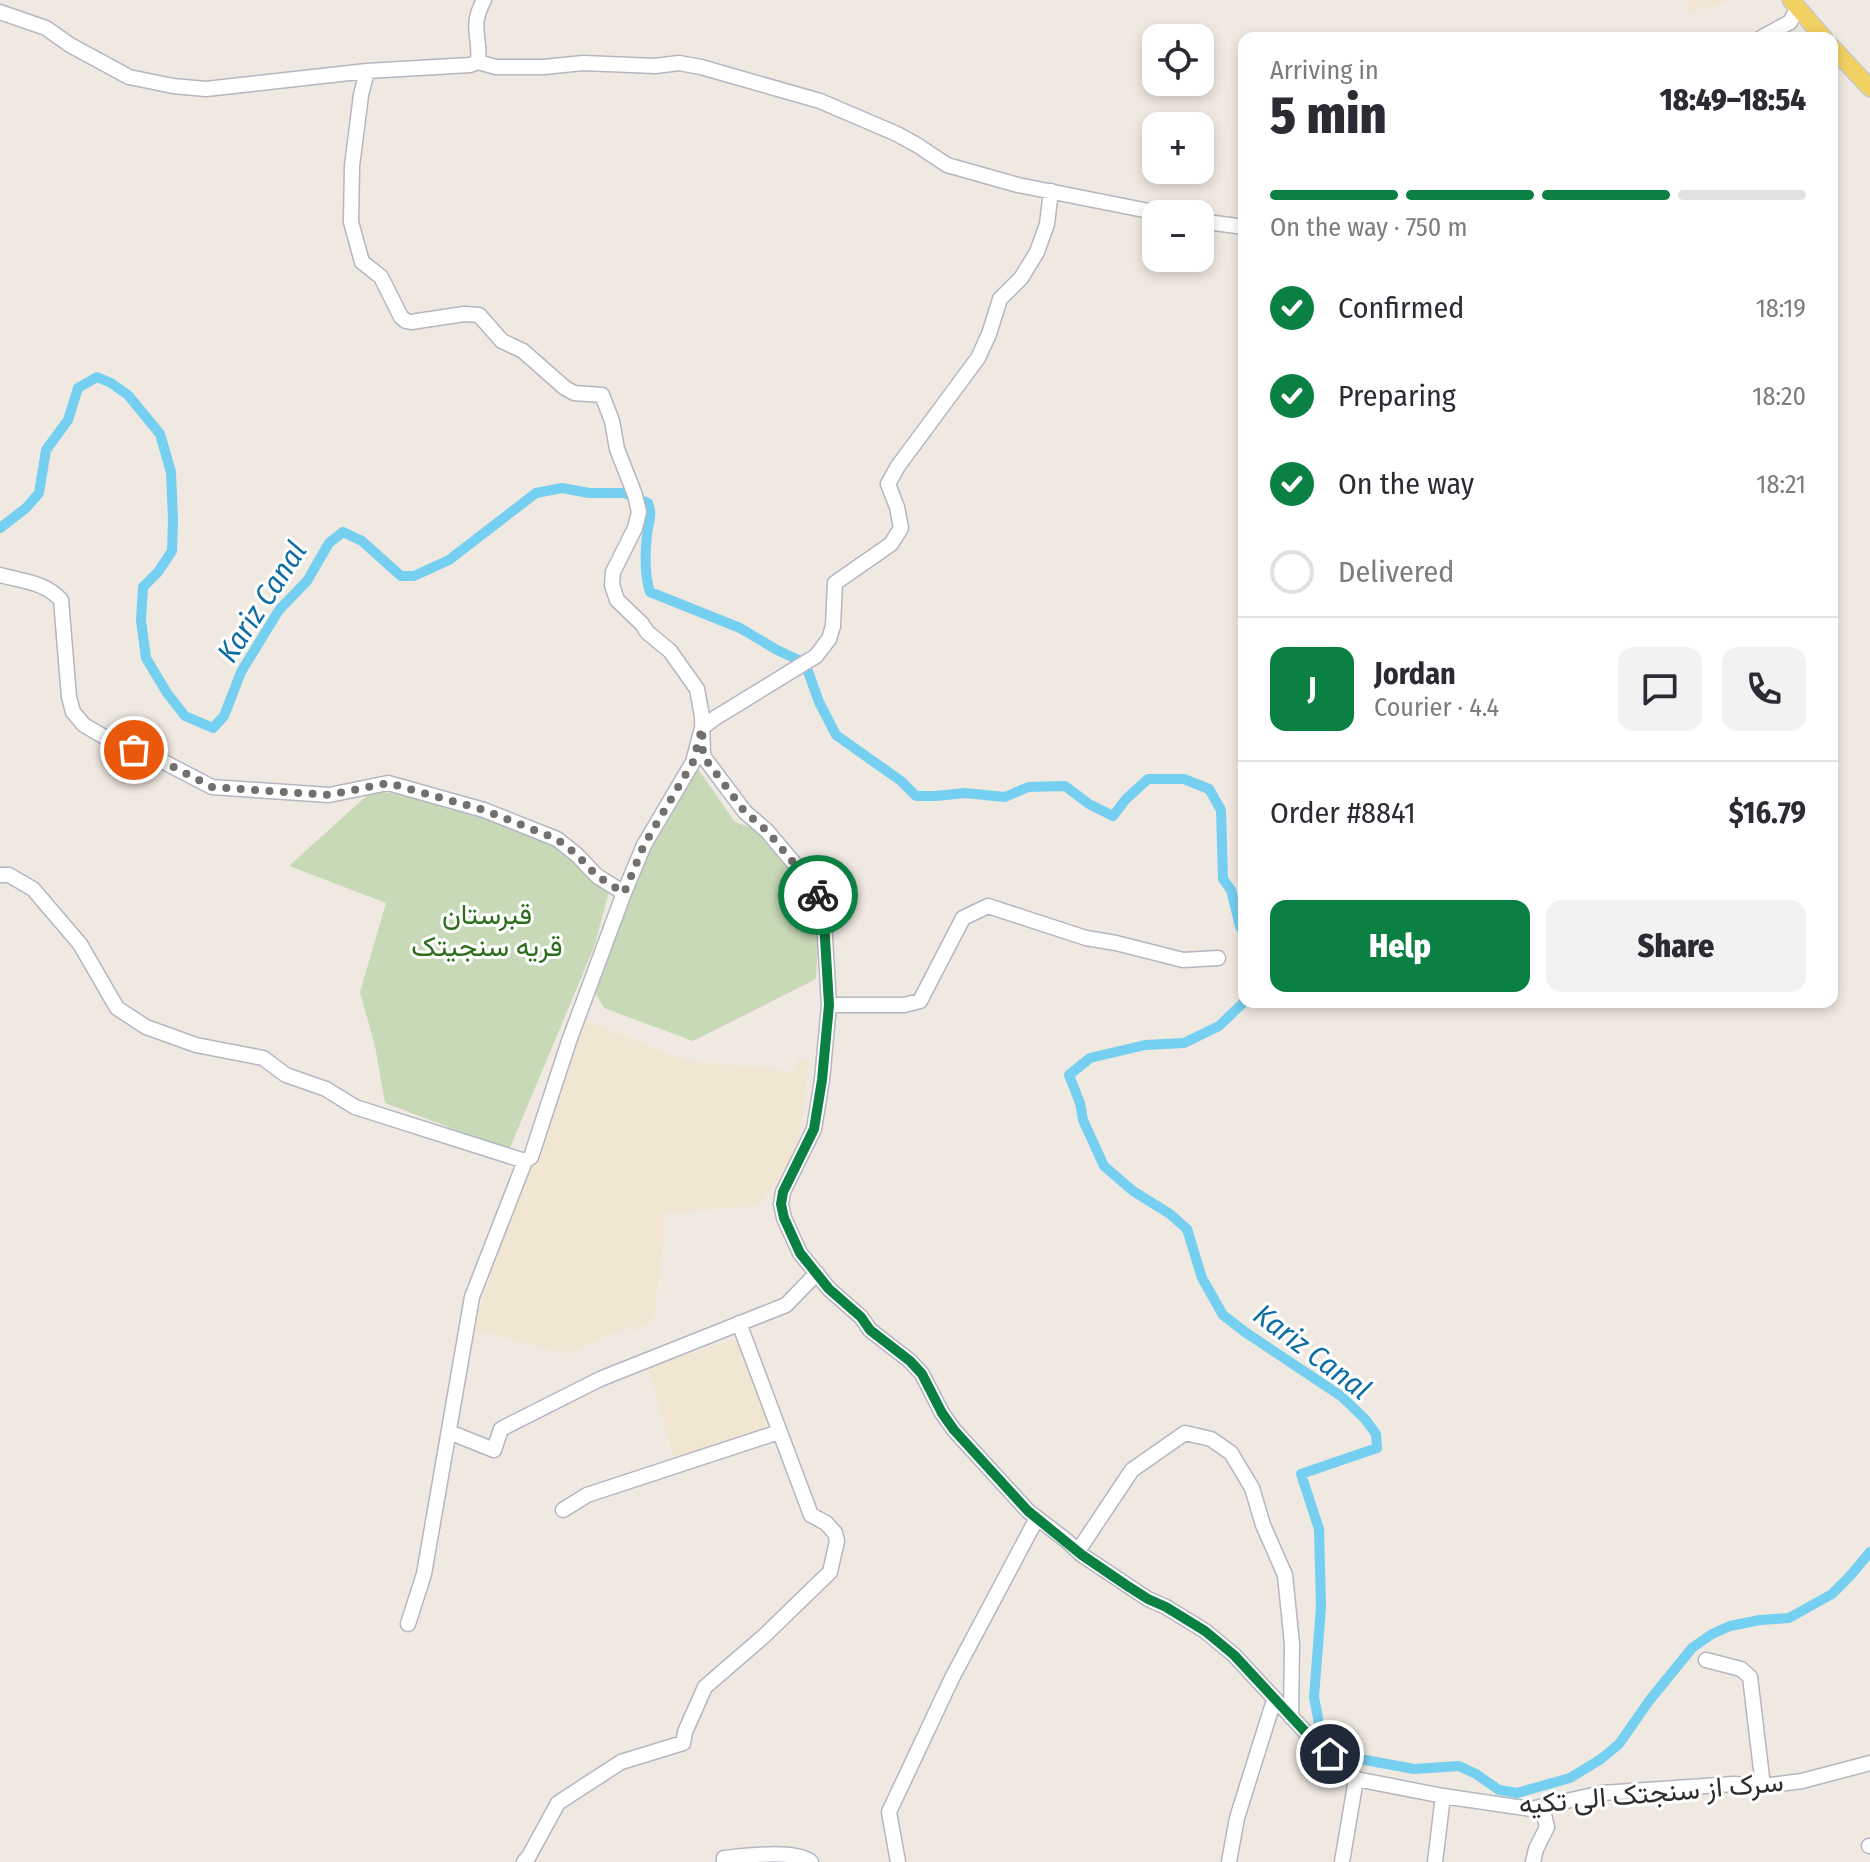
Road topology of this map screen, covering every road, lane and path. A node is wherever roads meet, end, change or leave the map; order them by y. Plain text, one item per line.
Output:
1 (484, 0) edge
2 (1795, 4) edge
3 (0, 12) edge
4 (1772, 32) edge
5 (1819, 32) edge
6 (1838, 53) edge
7 (478, 62) junction
8 (367, 71) junction
9 (1870, 88) edge
10 (1051, 191) junction
11 (1142, 210) edge
12 (1214, 223) edge
13 (1238, 226) edge
14 (0, 575) edge
15 (702, 728) junction
16 (0, 875) edge
17 (624, 893) junction
18 (1218, 958) dead end
19 (829, 1005) junction
20 (525, 1161) junction
21 (817, 1273) junction
22 (739, 1323) junction
23 (449, 1432) junction
24 (779, 1432) junction
25 (563, 1510) dead end
26 (1037, 1518) junction
27 (1078, 1551) junction
28 (408, 1624) dead end
29 (1706, 1660) dead end
30 (1274, 1700) junction
31 (1291, 1717) junction
32 (1870, 1763) edge
33 (1356, 1779) junction
34 (1763, 1786) junction
35 (1443, 1796) junction
36 (1542, 1806) junction
37 (524, 1862) edge
38 (724, 1862) edge
39 (811, 1862) edge
40 (898, 1862) edge
41 (1229, 1862) edge
42 (1342, 1862) edge
43 (1435, 1862) edge
44 (1533, 1862) edge

1 - 7 street
2 - 4 street
2 - 5 main road
3 - 8 street
6 - 9 main road
7 - 8 street
7 - 10 street
8 - 15 street
10 - 11 street
10 - 15 street
12 - 13 street
14 - 17 street
15 - 17 street
15 - 19 street
16 - 20 street
17 - 20 street
18 - 19 street
19 - 21 street
20 - 23 street
21 - 22 street
21 - 26 street
22 - 23 street
22 - 24 street
23 - 28 street
24 - 25 street
24 - 37 street
26 - 27 street
26 - 40 street
27 - 30 street
27 - 31 street
29 - 34 street
30 - 31 street
30 - 41 street
31 - 33 street
32 - 34 street, سرک از سنجتک الی تکیه
33 - 35 street, سرک از سنجتک الی تکیه
33 - 42 street
34 - 36 street, سرک از سنجتک الی تکیه
35 - 36 street, سرک از سنجتک الی تکیه
35 - 43 street
36 - 44 street
38 - 39 street

